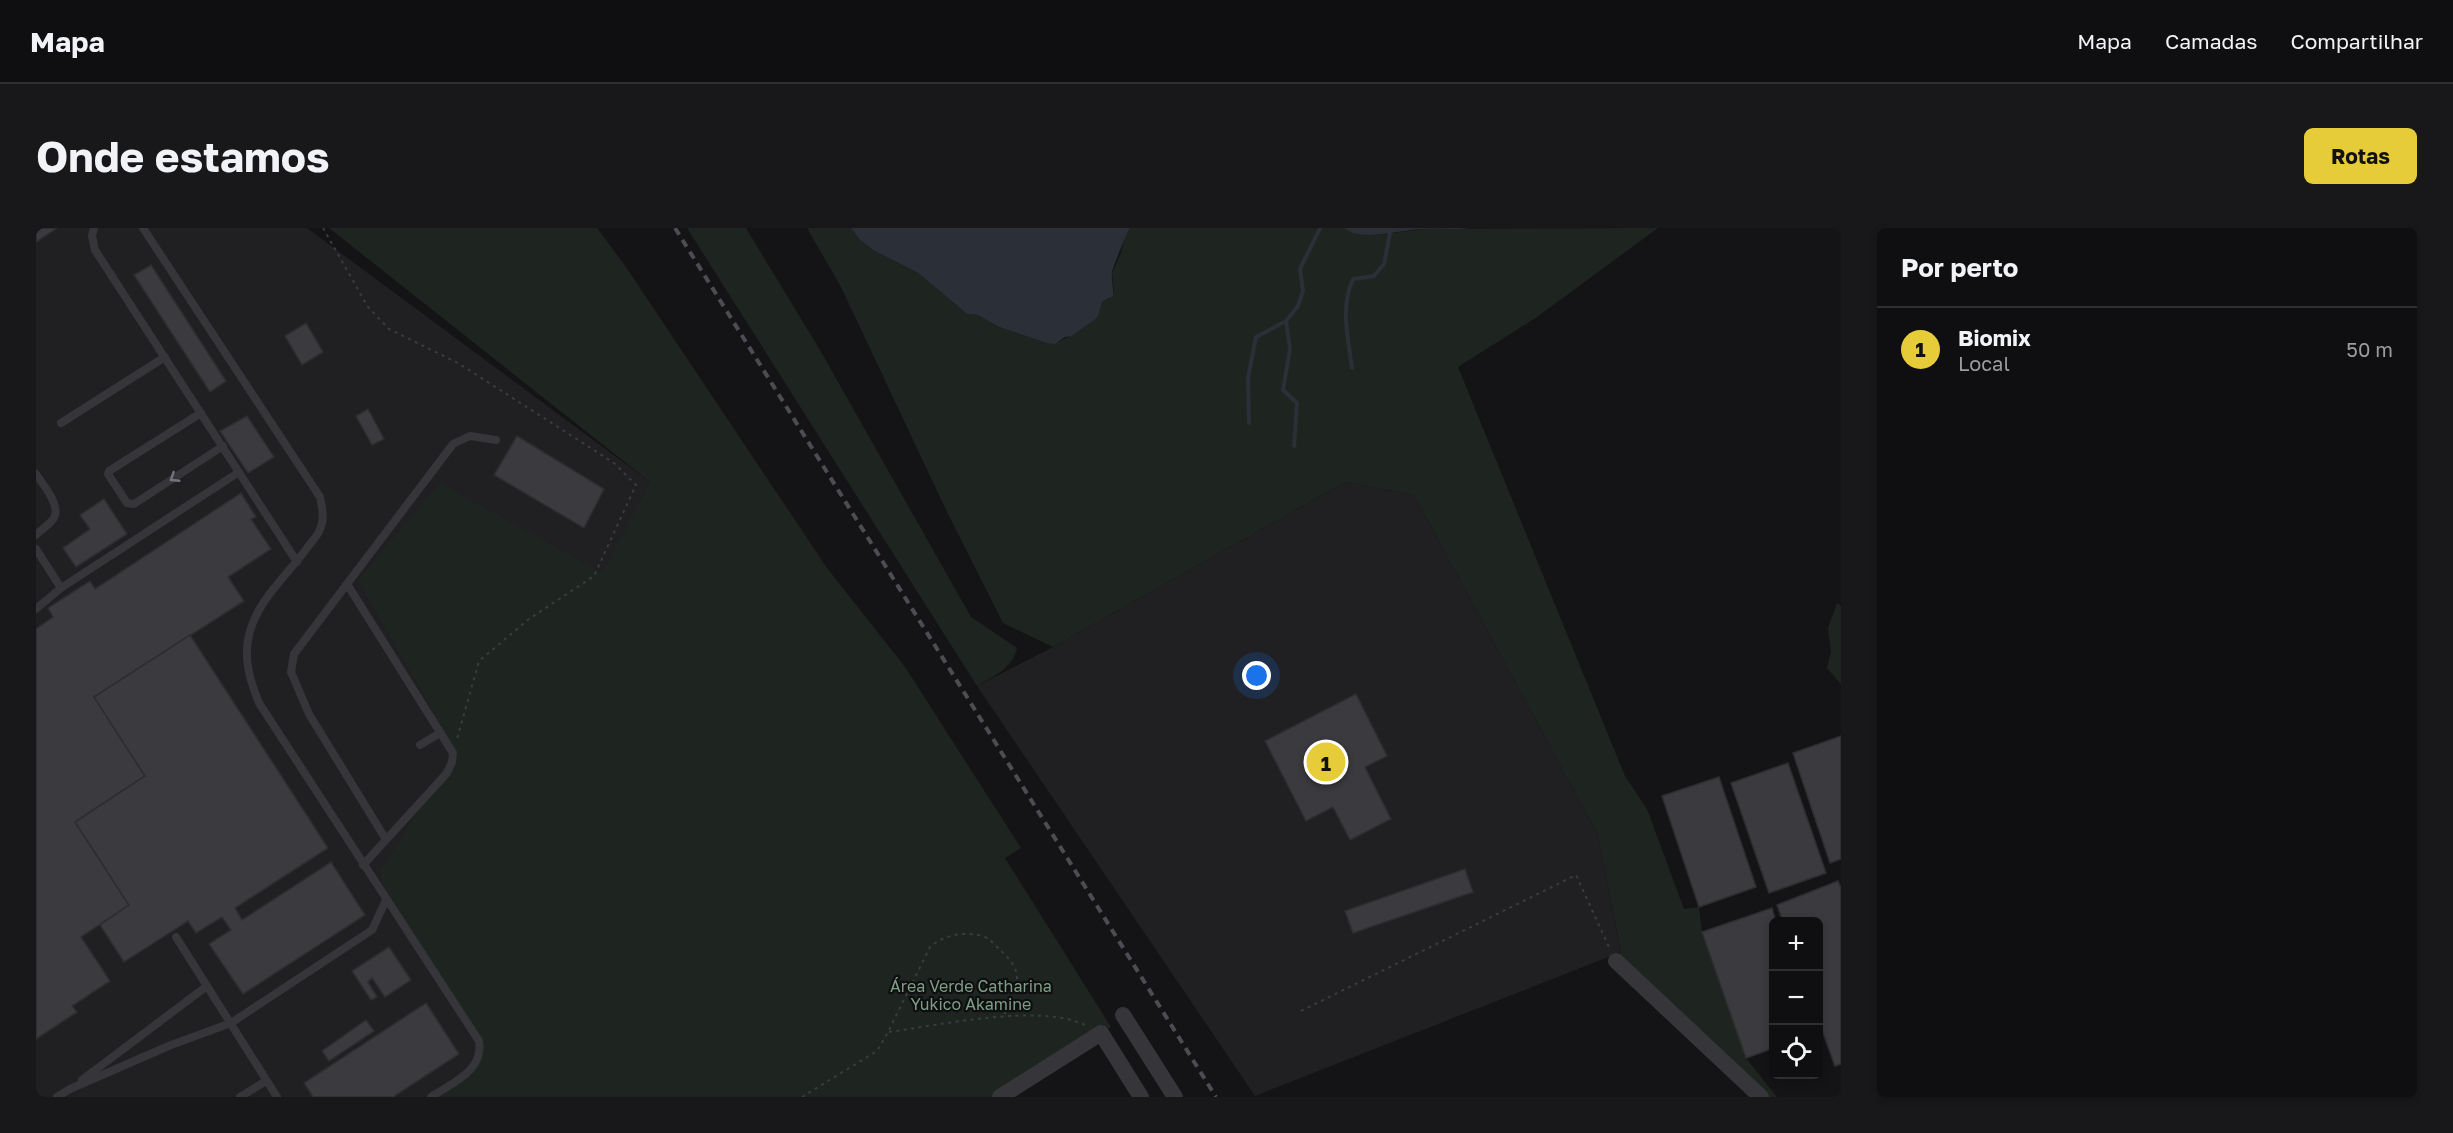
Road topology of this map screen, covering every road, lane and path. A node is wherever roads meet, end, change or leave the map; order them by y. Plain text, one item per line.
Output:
1 (94, 228) edge
2 (143, 228) edge
3 (323, 228) edge
4 (165, 357) junction
5 (201, 413) junction
6 (62, 423) dead end
7 (496, 440) dead end
8 (223, 446) junction
9 (240, 472) junction
10 (36, 474) edge
11 (36, 535) edge
12 (36, 549) edge
13 (297, 562) junction
14 (347, 584) junction
15 (62, 588) junction
16 (36, 609) edge
17 (440, 733) junction
18 (420, 745) dead end
19 (453, 753) junction
20 (385, 838) junction
21 (363, 865) junction
22 (386, 900) junction
23 (176, 938) dead end
24 (1616, 961) joint
25 (207, 986) junction
26 (1301, 1011) dead end
27 (1123, 1015) dead end
28 (1003, 1017) junction
29 (231, 1023) junction
30 (888, 1032) junction
31 (1101, 1033) junction
32 (266, 1081) junction
33 (70, 1089) junction
34 (57, 1097) edge
35 (240, 1097) edge
36 (277, 1097) edge
37 (431, 1097) edge
38 (802, 1097) edge
39 (1000, 1097) edge
40 (1141, 1097) edge
41 (1175, 1097) edge
42 (1761, 1097) edge

1 - 4 lane
2 - 13 lane
3 - 19 path
4 - 5 lane
4 - 6 lane
5 - 8 lane
8 -> 5 lane
7 - 14 lane
8 - 9 lane
9 - 13 lane
9 - 15 lane
10 - 11 lane
12 - 15 lane
13 - 21 lane
14 - 17 lane
14 - 20 lane
15 - 16 lane
17 - 18 lane
17 - 19 lane
19 - 20 lane
20 - 21 lane
21 - 22 lane
22 - 29 lane
22 - 37 lane
23 - 25 lane
24 - 26 path
24 - 42 street
25 - 29 lane
25 - 33 lane
27 - 41 street
28 - 30 path
28 - 30 path
28 - 31 path
29 - 32 lane
29 - 33 lane
30 - 38 path
31 - 39 street
31 - 40 street
32 - 35 lane
32 - 36 lane
33 - 34 lane

